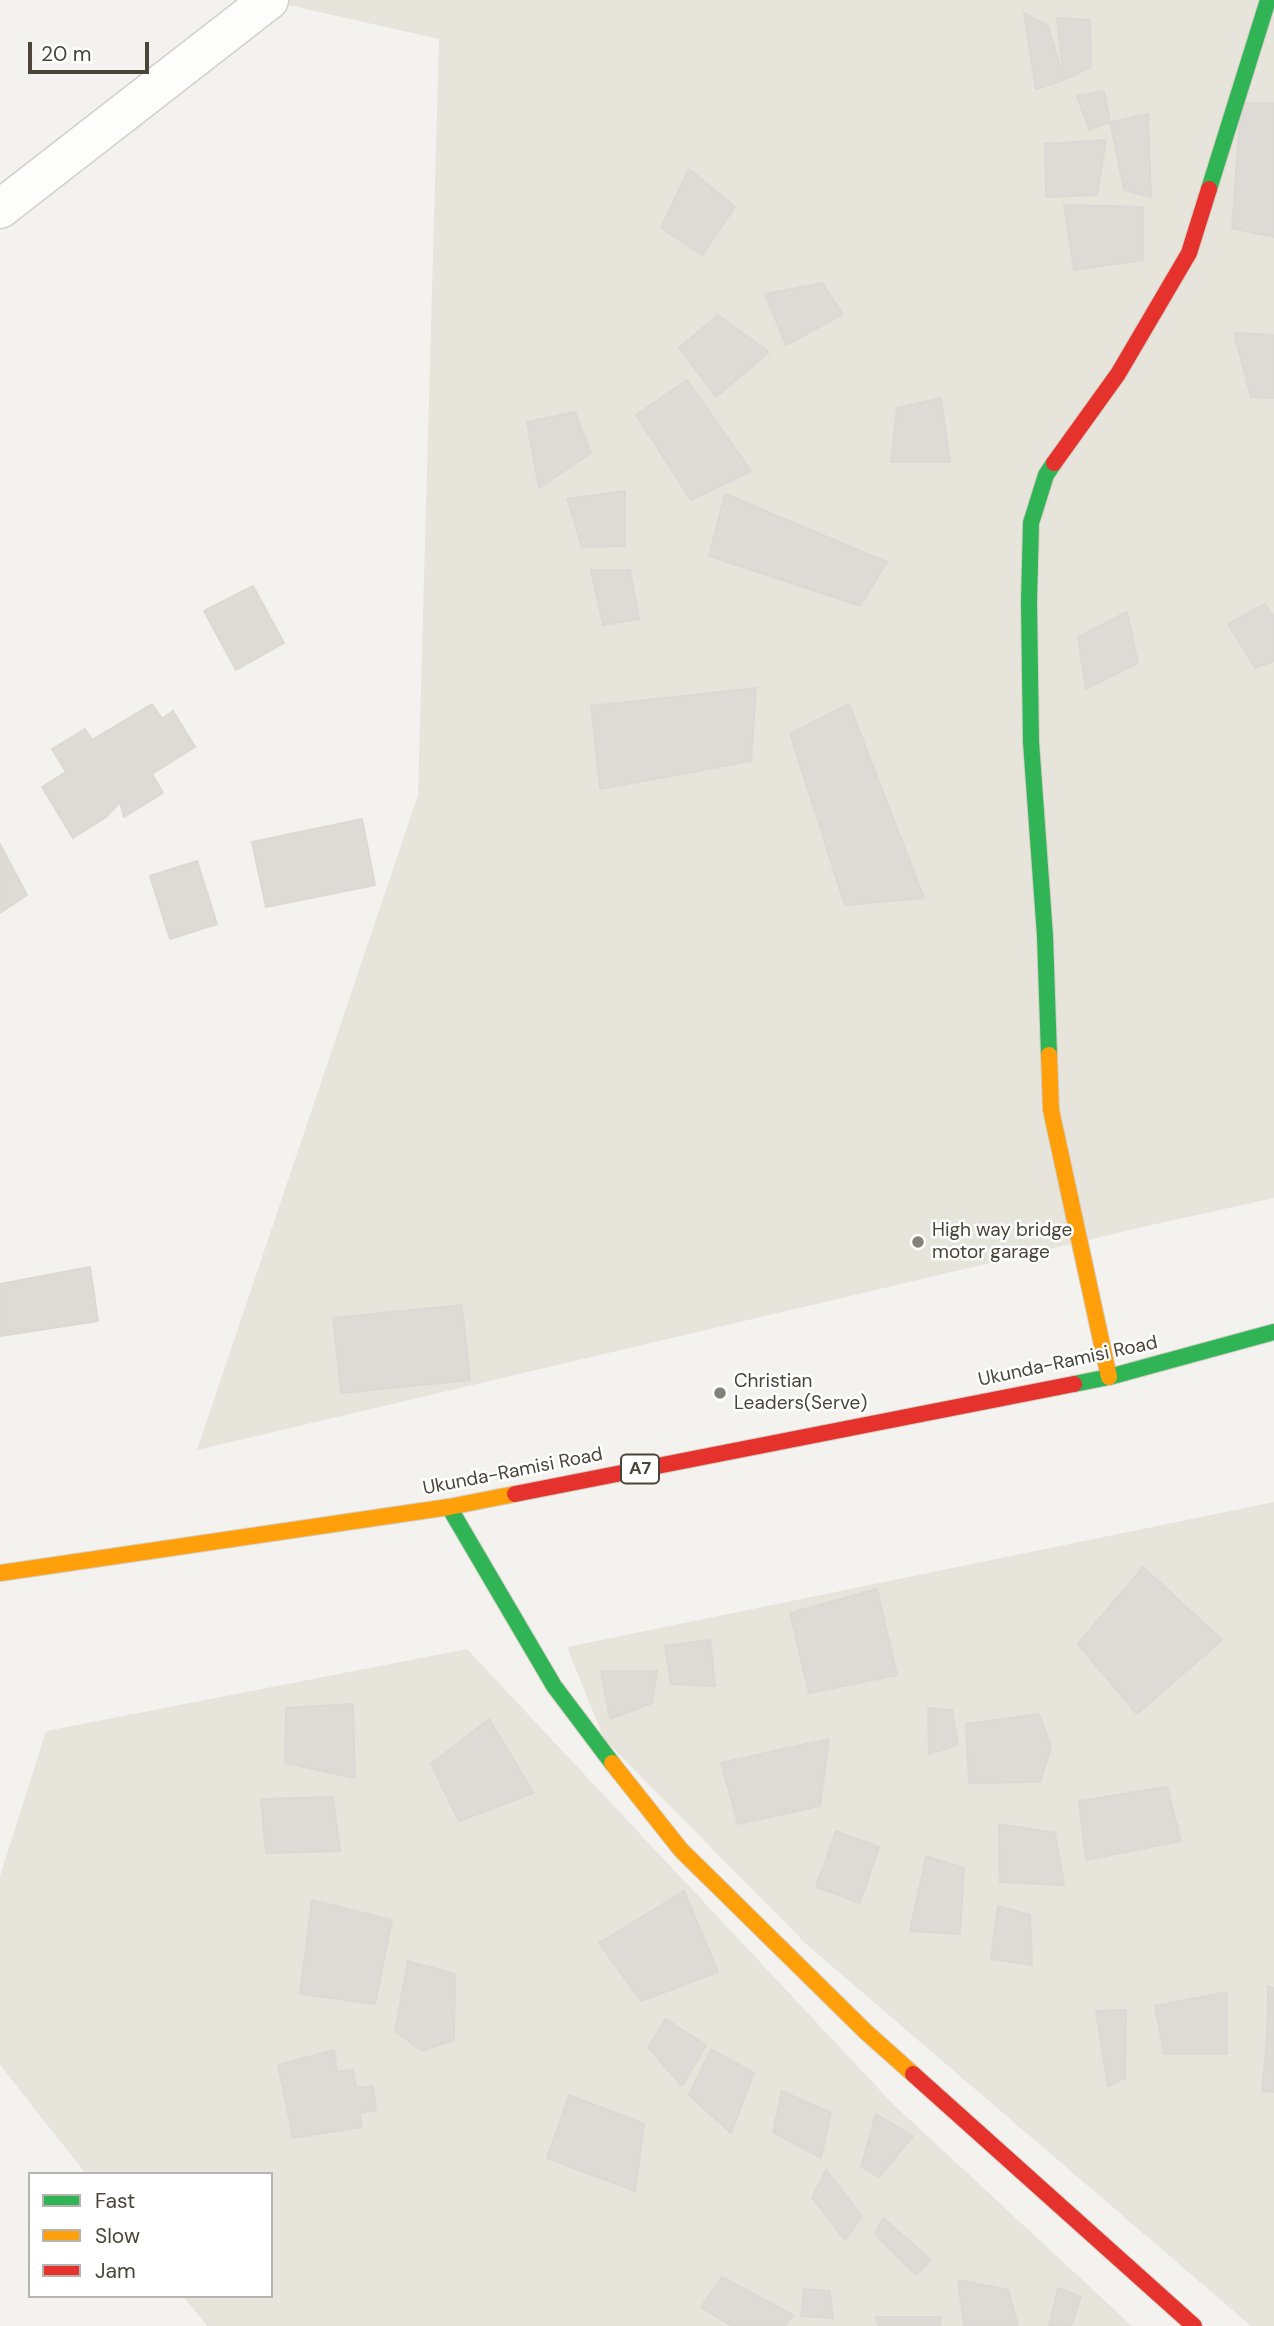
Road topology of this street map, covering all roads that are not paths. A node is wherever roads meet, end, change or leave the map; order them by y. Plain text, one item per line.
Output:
1 (269, 0) edge
2 (1269, 0) edge
3 (0, 209) edge
4 (1274, 1332) edge
5 (1109, 1377) junction
6 (449, 1507) junction
7 (0, 1573) edge
8 (1194, 2326) edge

1 - 3 street
2 - 5 main road
4 - 5 main road, Ukunda-Ramisi Road / A7
5 - 6 main road, Ukunda-Ramisi Road / A7
6 - 7 main road, Ukunda-Ramisi Road / A7
6 - 8 main road

